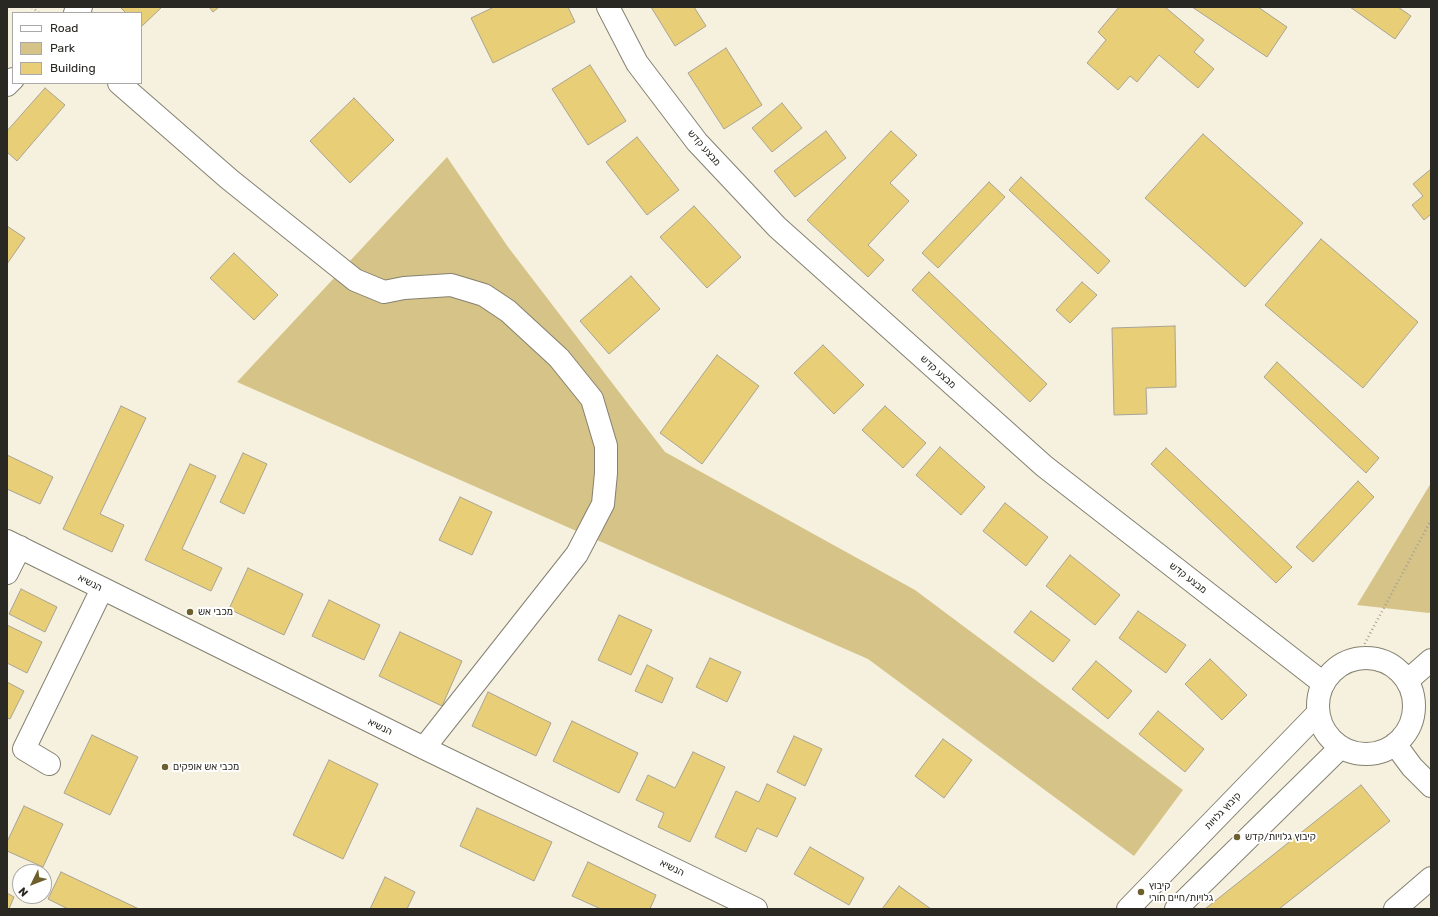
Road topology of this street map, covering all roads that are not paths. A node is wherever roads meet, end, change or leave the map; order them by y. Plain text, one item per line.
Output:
1 (608, 7) edge
2 (120, 84) edge
3 (13, 544) edge
4 (7, 573) edge
5 (102, 589) junction
6 (1431, 660) edge
7 (1407, 681) junction
8 (1323, 683) junction
9 (1318, 713) junction
10 (1394, 744) junction
11 (1341, 747) junction
12 (424, 748) junction
13 (49, 764) dead end
14 (1431, 786) edge
15 (1431, 878) edge
16 (756, 909) edge
17 (1128, 909) edge
18 (1176, 909) edge
19 (1395, 909) edge

1 - 8 street, מבצע קדש
2 - 12 street
3 - 4 street
3 - 5 street, הנשיא
5 - 12 street, הנשיא
5 - 13 street
6 - 7 street
7 - 8 street
7 - 10 street
8 - 9 street
9 - 11 street
9 - 17 street, קיבוץ גלויות
10 - 11 street
10 - 14 street
11 - 18 street
12 - 16 street, הנשיא
15 - 19 street

